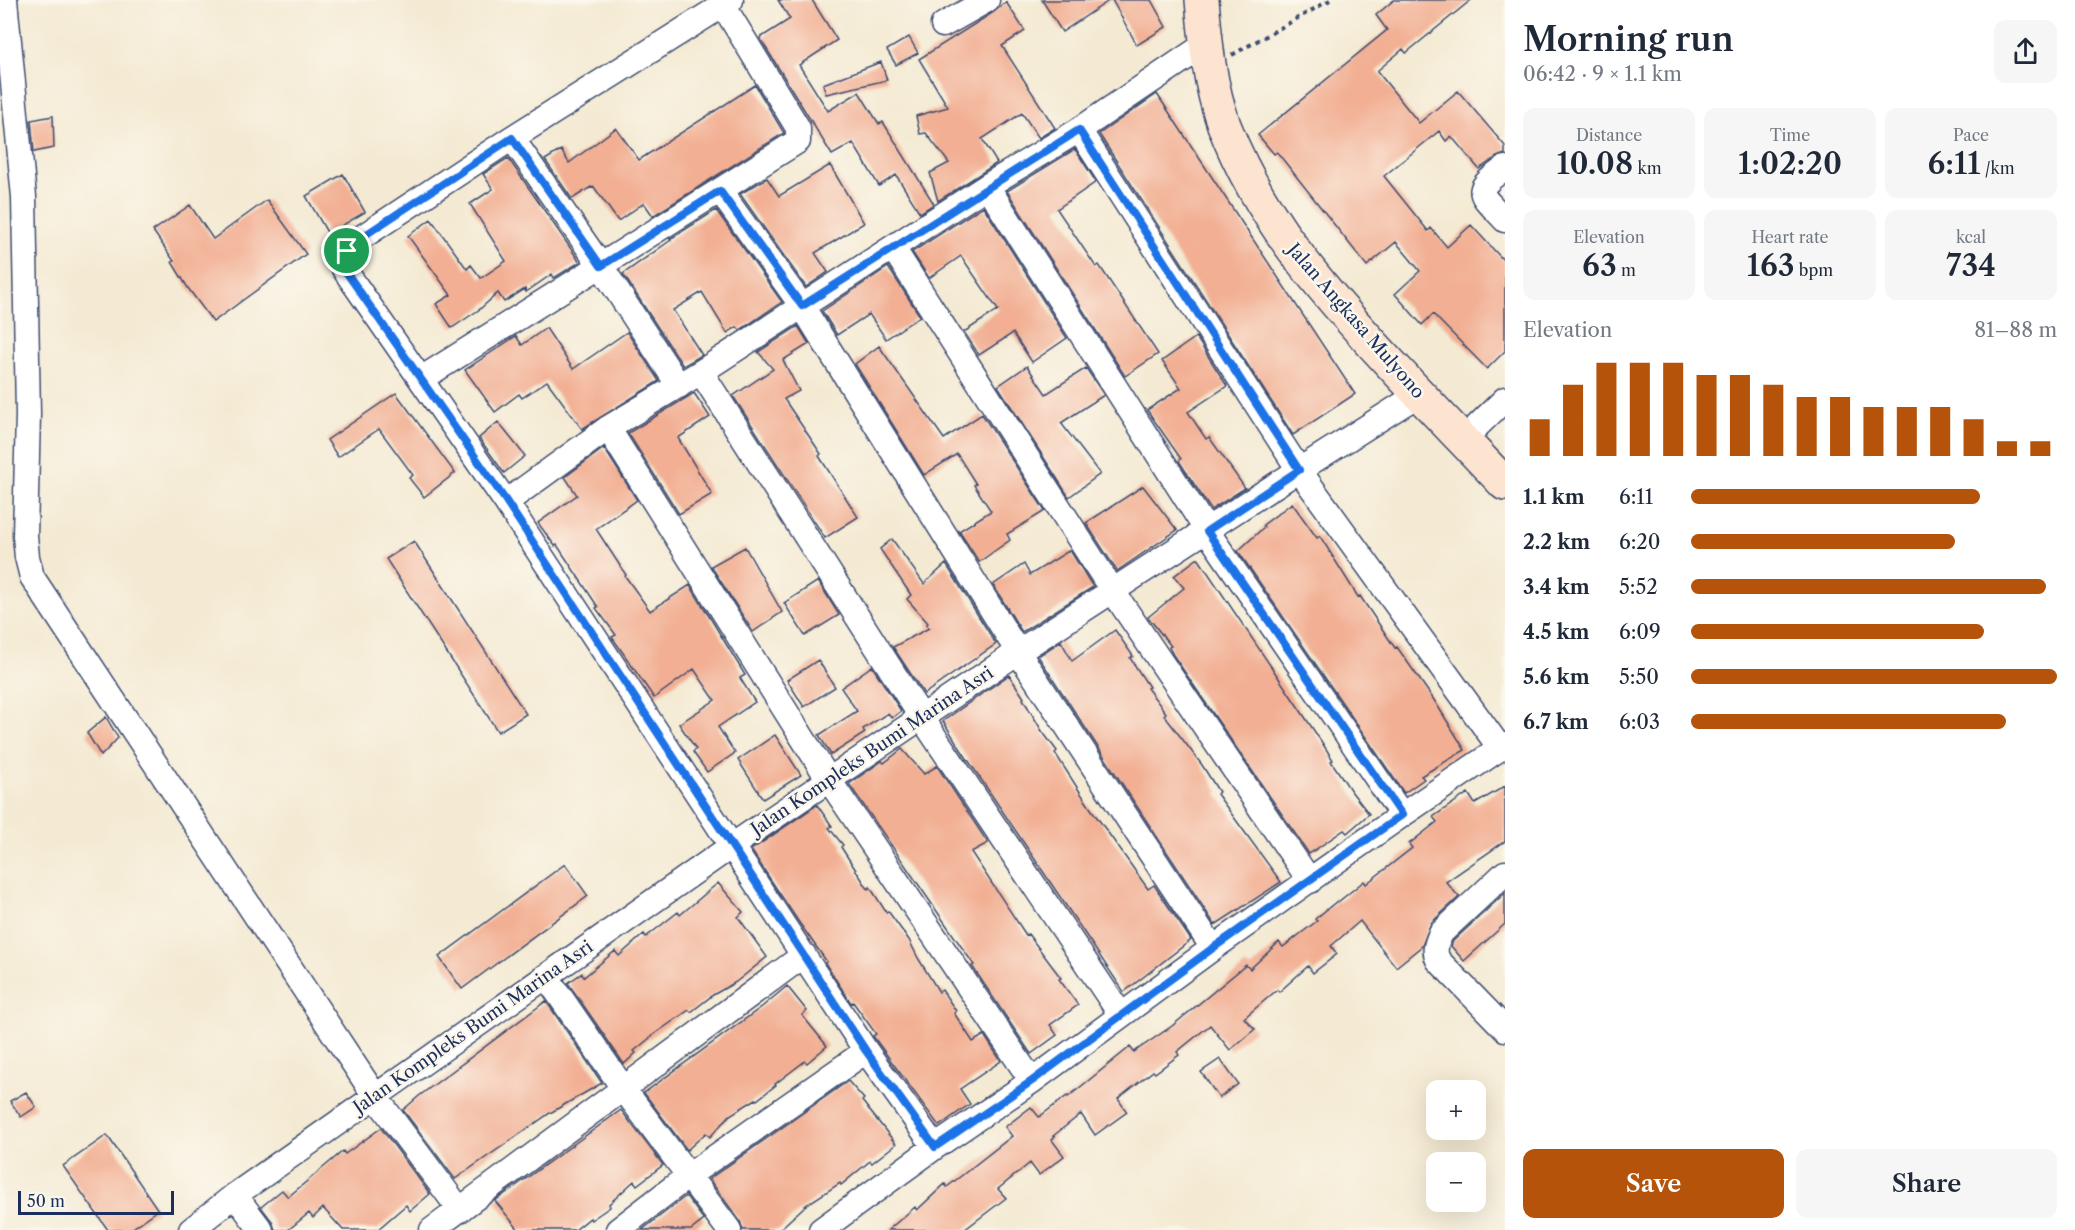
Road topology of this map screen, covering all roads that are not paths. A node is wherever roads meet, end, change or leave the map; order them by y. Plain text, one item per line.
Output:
1 (5, 0) edge
2 (987, 0) edge
3 (1202, 0) edge
4 (727, 3) edge
5 (943, 25) dead end
6 (1207, 57) junction
7 (1079, 130) junction
8 (512, 138) junction
9 (1505, 168) edge
10 (987, 186) junction
11 (720, 191) junction
12 (1505, 220) edge
13 (893, 248) junction
14 (601, 266) junction
15 (802, 306) junction
16 (701, 372) junction
17 (421, 379) junction
18 (679, 386) junction
19 (1419, 394) junction
20 (1505, 399) edge
21 (608, 428) junction
22 (1463, 440) junction
23 (1299, 470) junction
24 (1505, 484) edge
25 (506, 501) junction
26 (1207, 531) junction
27 (1112, 590) junction
28 (1018, 652) junction
29 (922, 718) junction
30 (1502, 747) edge
31 (829, 780) junction
32 (1402, 815) junction
33 (733, 845) junction
34 (1505, 873) edge
35 (1310, 881) junction
36 (1213, 948) junction
37 (804, 955) junction
38 (546, 976) junction
39 (1121, 1016) junction
40 (1505, 1029) edge
41 (866, 1051) junction
42 (1032, 1081) junction
43 (623, 1088) junction
44 (375, 1096) junction
45 (935, 1147) junction
46 (688, 1176) junction
47 (235, 1195) junction
48 (460, 1210) junction
49 (191, 1230) edge
50 (261, 1230) edge
51 (432, 1230) edge
52 (618, 1230) edge
53 (729, 1230) edge
54 (821, 1230) edge

1 - 44 street
2 - 5 street
3 - 6 main road, Jalan Angkasa Mulyono
4 - 8 street
4 - 11 street
6 - 7 street
6 - 19 main road, Jalan Angkasa Mulyono
7 - 10 street
7 - 23 street
8 - 14 street
8 - 17 street
9 - 12 street
10 - 13 street
10 - 26 street
11 - 14 street
11 - 15 street
13 - 15 street
13 - 27 street
14 - 17 street
14 - 18 street
15 - 16 street
15 - 28 street
16 - 18 street
16 - 29 street
17 - 25 street
18 - 21 street
19 - 22 main road, Jalan Angkasa Mulyono
19 - 23 street, Jalan Kompleks Bumi Marina Asri
20 - 22 street
21 - 25 street
21 - 31 street
22 - 24 main road, Jalan Angkasa Mulyono
23 - 26 street, Jalan Kompleks Bumi Marina Asri
23 - 30 street
25 - 33 street
26 - 27 street, Jalan Kompleks Bumi Marina Asri
26 - 32 street
27 - 28 street, Jalan Kompleks Bumi Marina Asri
27 - 35 street
28 - 29 street, Jalan Kompleks Bumi Marina Asri
28 - 36 street
29 - 31 street, Jalan Kompleks Bumi Marina Asri
29 - 39 street
30 - 32 street
31 - 33 street, Jalan Kompleks Bumi Marina Asri
31 - 42 street
32 - 35 street
33 - 37 street
33 - 38 street, Jalan Kompleks Bumi Marina Asri
34 - 40 street
35 - 36 street
36 - 39 street
37 - 41 street
37 - 43 street
38 - 43 street
38 - 44 street, Jalan Kompleks Bumi Marina Asri
39 - 42 street
41 - 45 street
41 - 46 street
42 - 45 street
43 - 46 street
43 - 48 street
44 - 47 street, Jalan Kompleks Bumi Marina Asri
44 - 48 street
45 - 54 street
46 - 52 street
46 - 53 street
47 - 49 street, Jalan Kompleks Bumi Marina Asri
47 - 50 street
48 - 51 street

